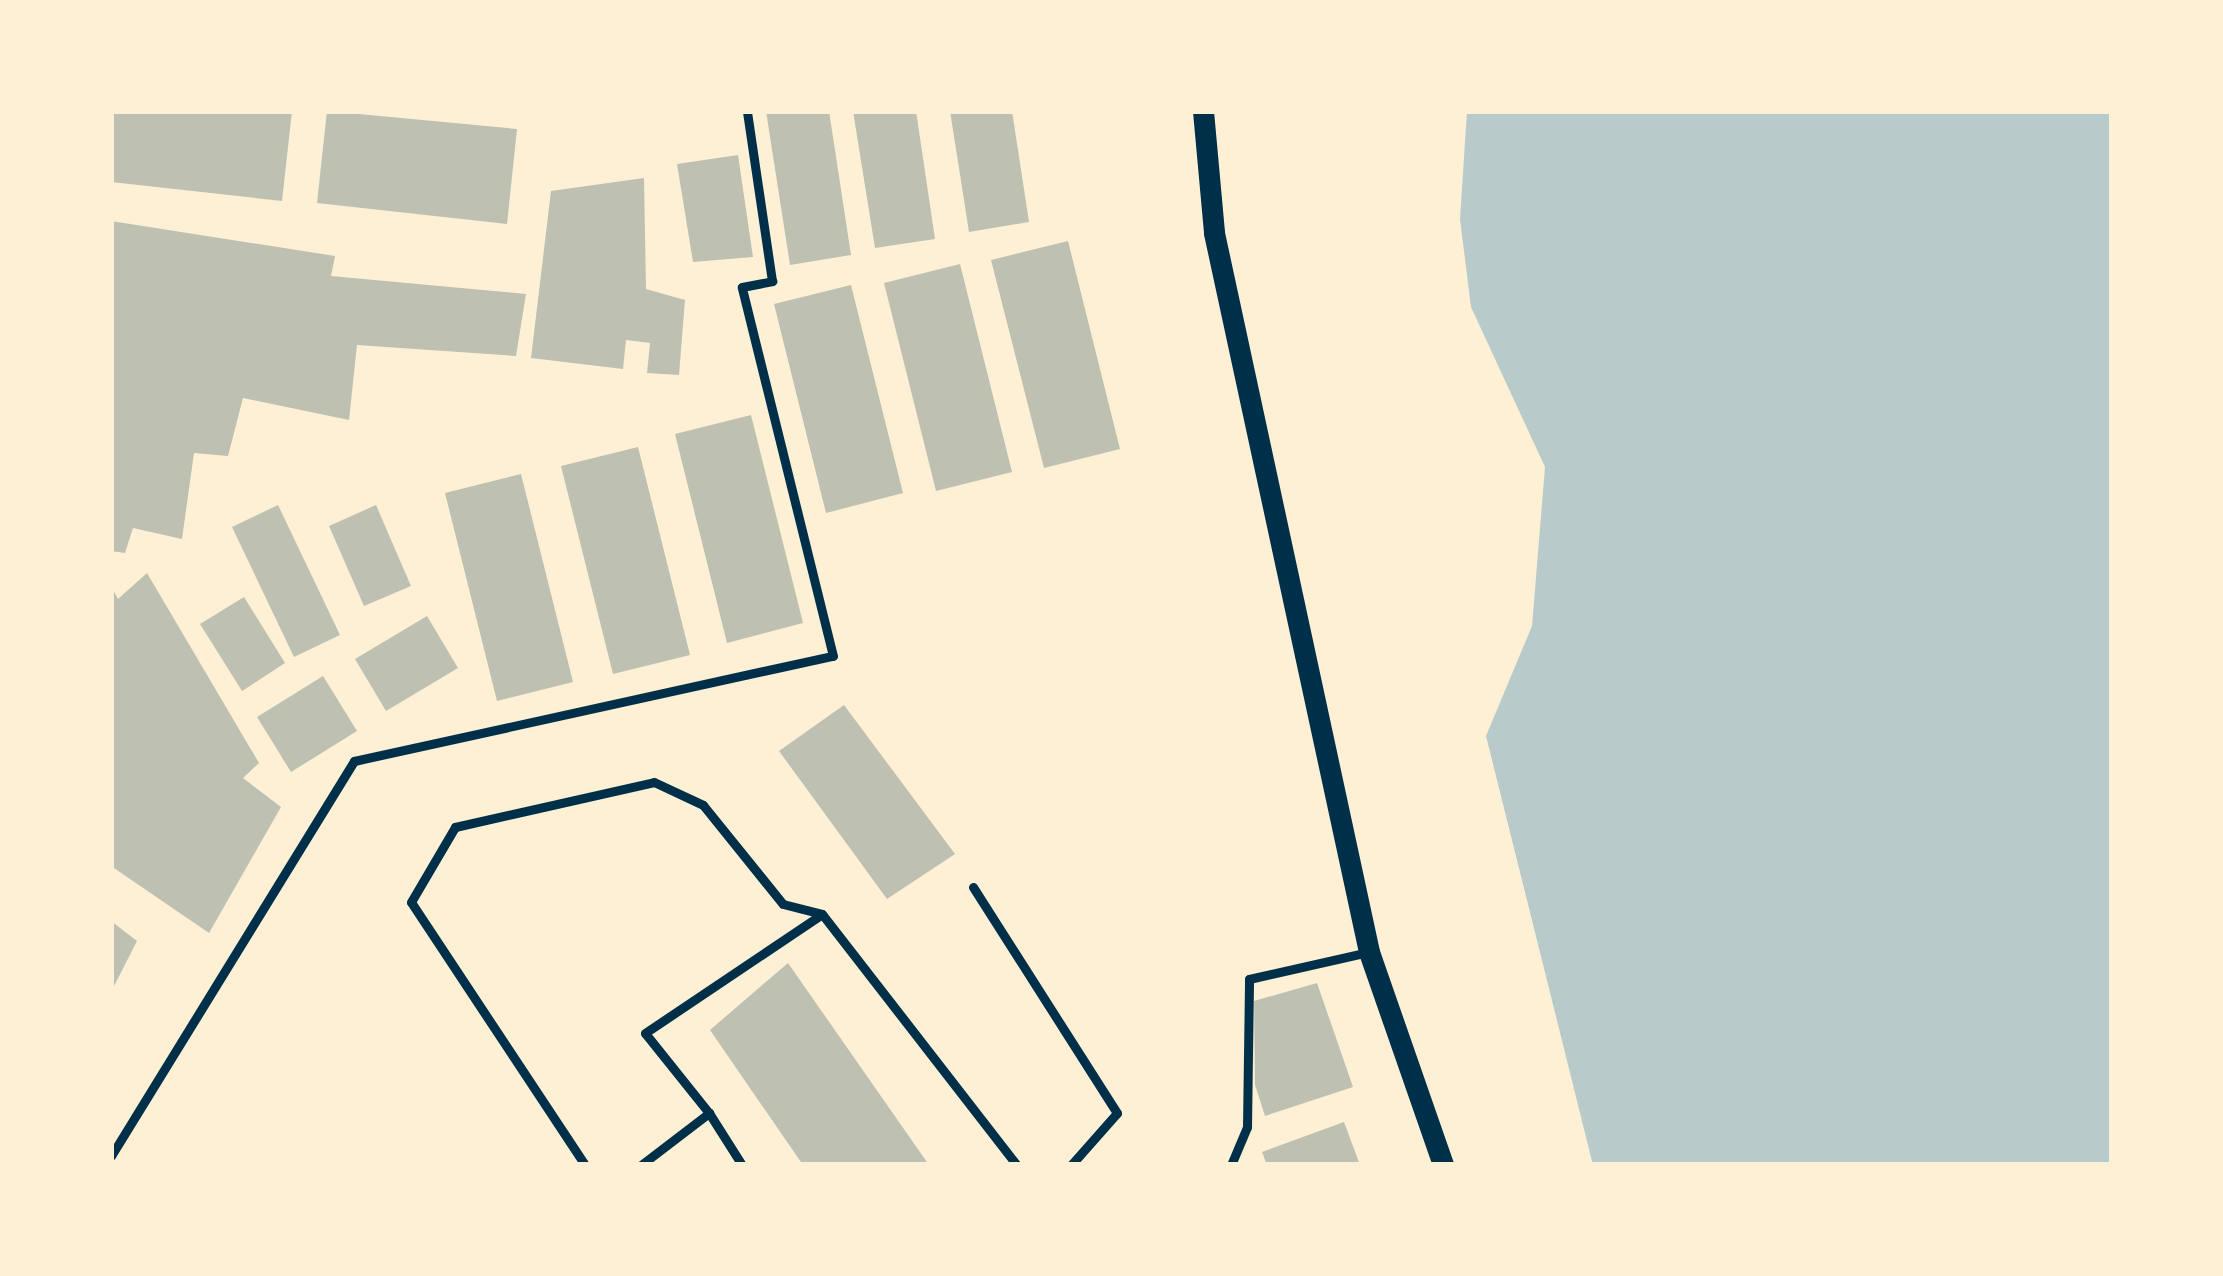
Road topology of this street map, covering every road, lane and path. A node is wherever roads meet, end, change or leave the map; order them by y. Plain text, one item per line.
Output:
1 (747, 111) edge
2 (1203, 111) edge
3 (973, 887) dead end
4 (821, 914) junction
5 (1369, 952) junction
6 (709, 1113) junction
7 (111, 1156) edge
8 (585, 1165) edge
9 (641, 1165) edge
10 (742, 1165) edge
11 (1017, 1165) edge
12 (1071, 1165) edge
13 (1231, 1165) edge
14 (1443, 1165) edge

1 - 7 lane
2 - 5 street
3 - 12 lane
4 - 6 lane
4 - 8 lane
4 - 11 lane
5 - 13 lane
5 - 14 street
6 - 9 lane
6 - 10 lane

